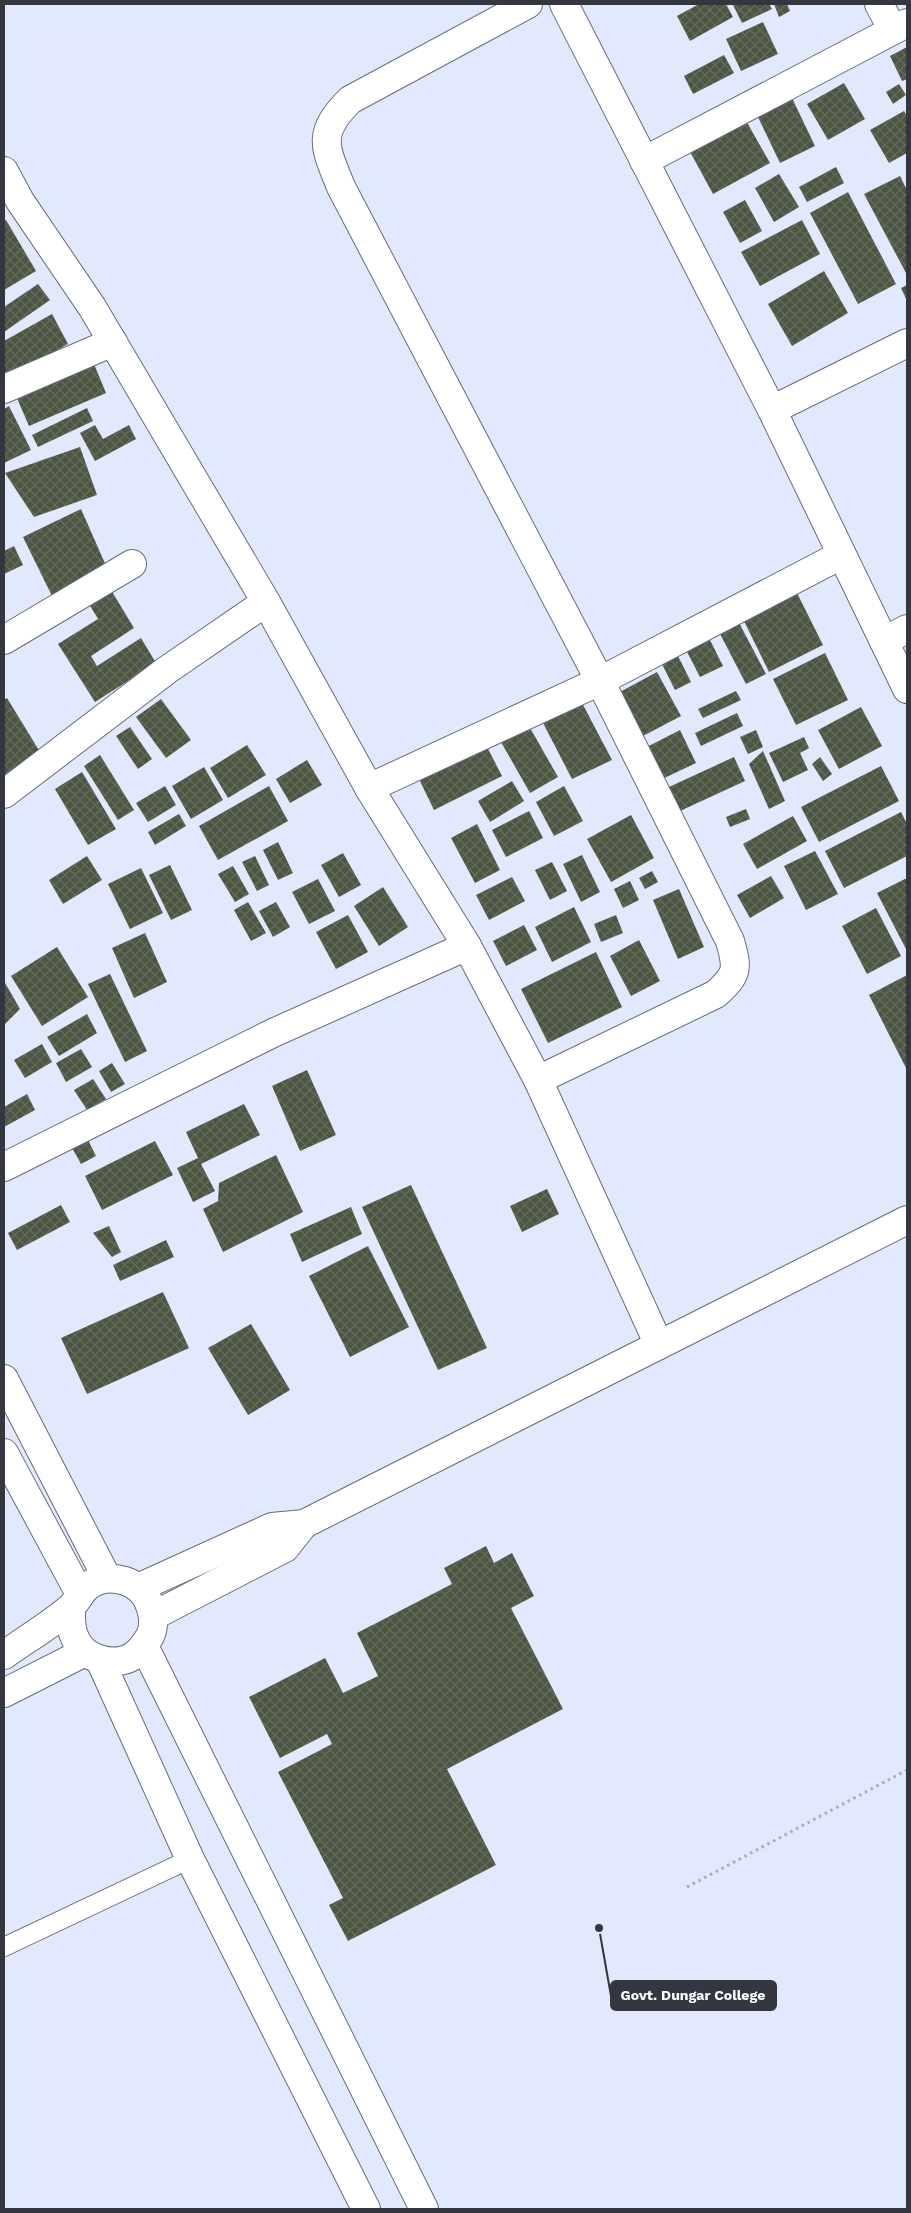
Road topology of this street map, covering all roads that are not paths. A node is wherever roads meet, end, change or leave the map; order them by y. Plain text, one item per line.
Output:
1 (528, 4) edge
2 (564, 4) edge
3 (879, 4) edge
4 (900, 27) edge
5 (644, 162) junction
6 (4, 171) edge
7 (12, 204) edge
8 (113, 342) junction
9 (907, 343) edge
10 (4, 390) edge
11 (772, 410) junction
12 (841, 555) junction
13 (132, 564) dead end
14 (266, 602) junction
15 (895, 635) edge
16 (4, 640) edge
17 (600, 681) junction
18 (907, 689) edge
19 (369, 788) junction
20 (4, 794) edge
21 (467, 946) junction
22 (538, 1080) junction
23 (4, 1167) edge
24 (907, 1220) edge
25 (660, 1345) junction
26 (4, 1379) edge
27 (4, 1453) edge
28 (304, 1524) junction
29 (107, 1578) junction
30 (138, 1588) junction
31 (75, 1601) junction
32 (153, 1616) junction
33 (144, 1646) junction
34 (4, 1655) edge
35 (93, 1656) junction
36 (4, 1693) edge
37 (190, 1859) junction
38 (4, 1947) edge
39 (366, 2209) edge
40 (424, 2209) edge

1 - 17 street
2 - 5 street
3 - 4 street
4 - 5 street
5 - 11 street
6 - 7 street
7 - 8 street
8 - 10 street
8 - 14 street
9 - 11 street
11 - 12 street
12 - 15 street
12 - 17 street
13 - 16 street
14 - 19 street
14 - 20 street
15 - 18 street
17 - 19 street
17 - 22 street
19 - 21 street
21 - 22 street
21 - 23 street
22 - 25 street
24 - 25 street
25 - 28 street
26 - 29 street
27 - 31 street
28 - 30 street
28 - 32 street
29 - 30 street
29 - 31 street
30 - 32 street
31 - 34 street
31 - 35 street
32 - 33 street
33 - 35 street
33 - 40 street
35 - 36 street
35 - 37 street
37 - 38 lane
37 - 39 street

